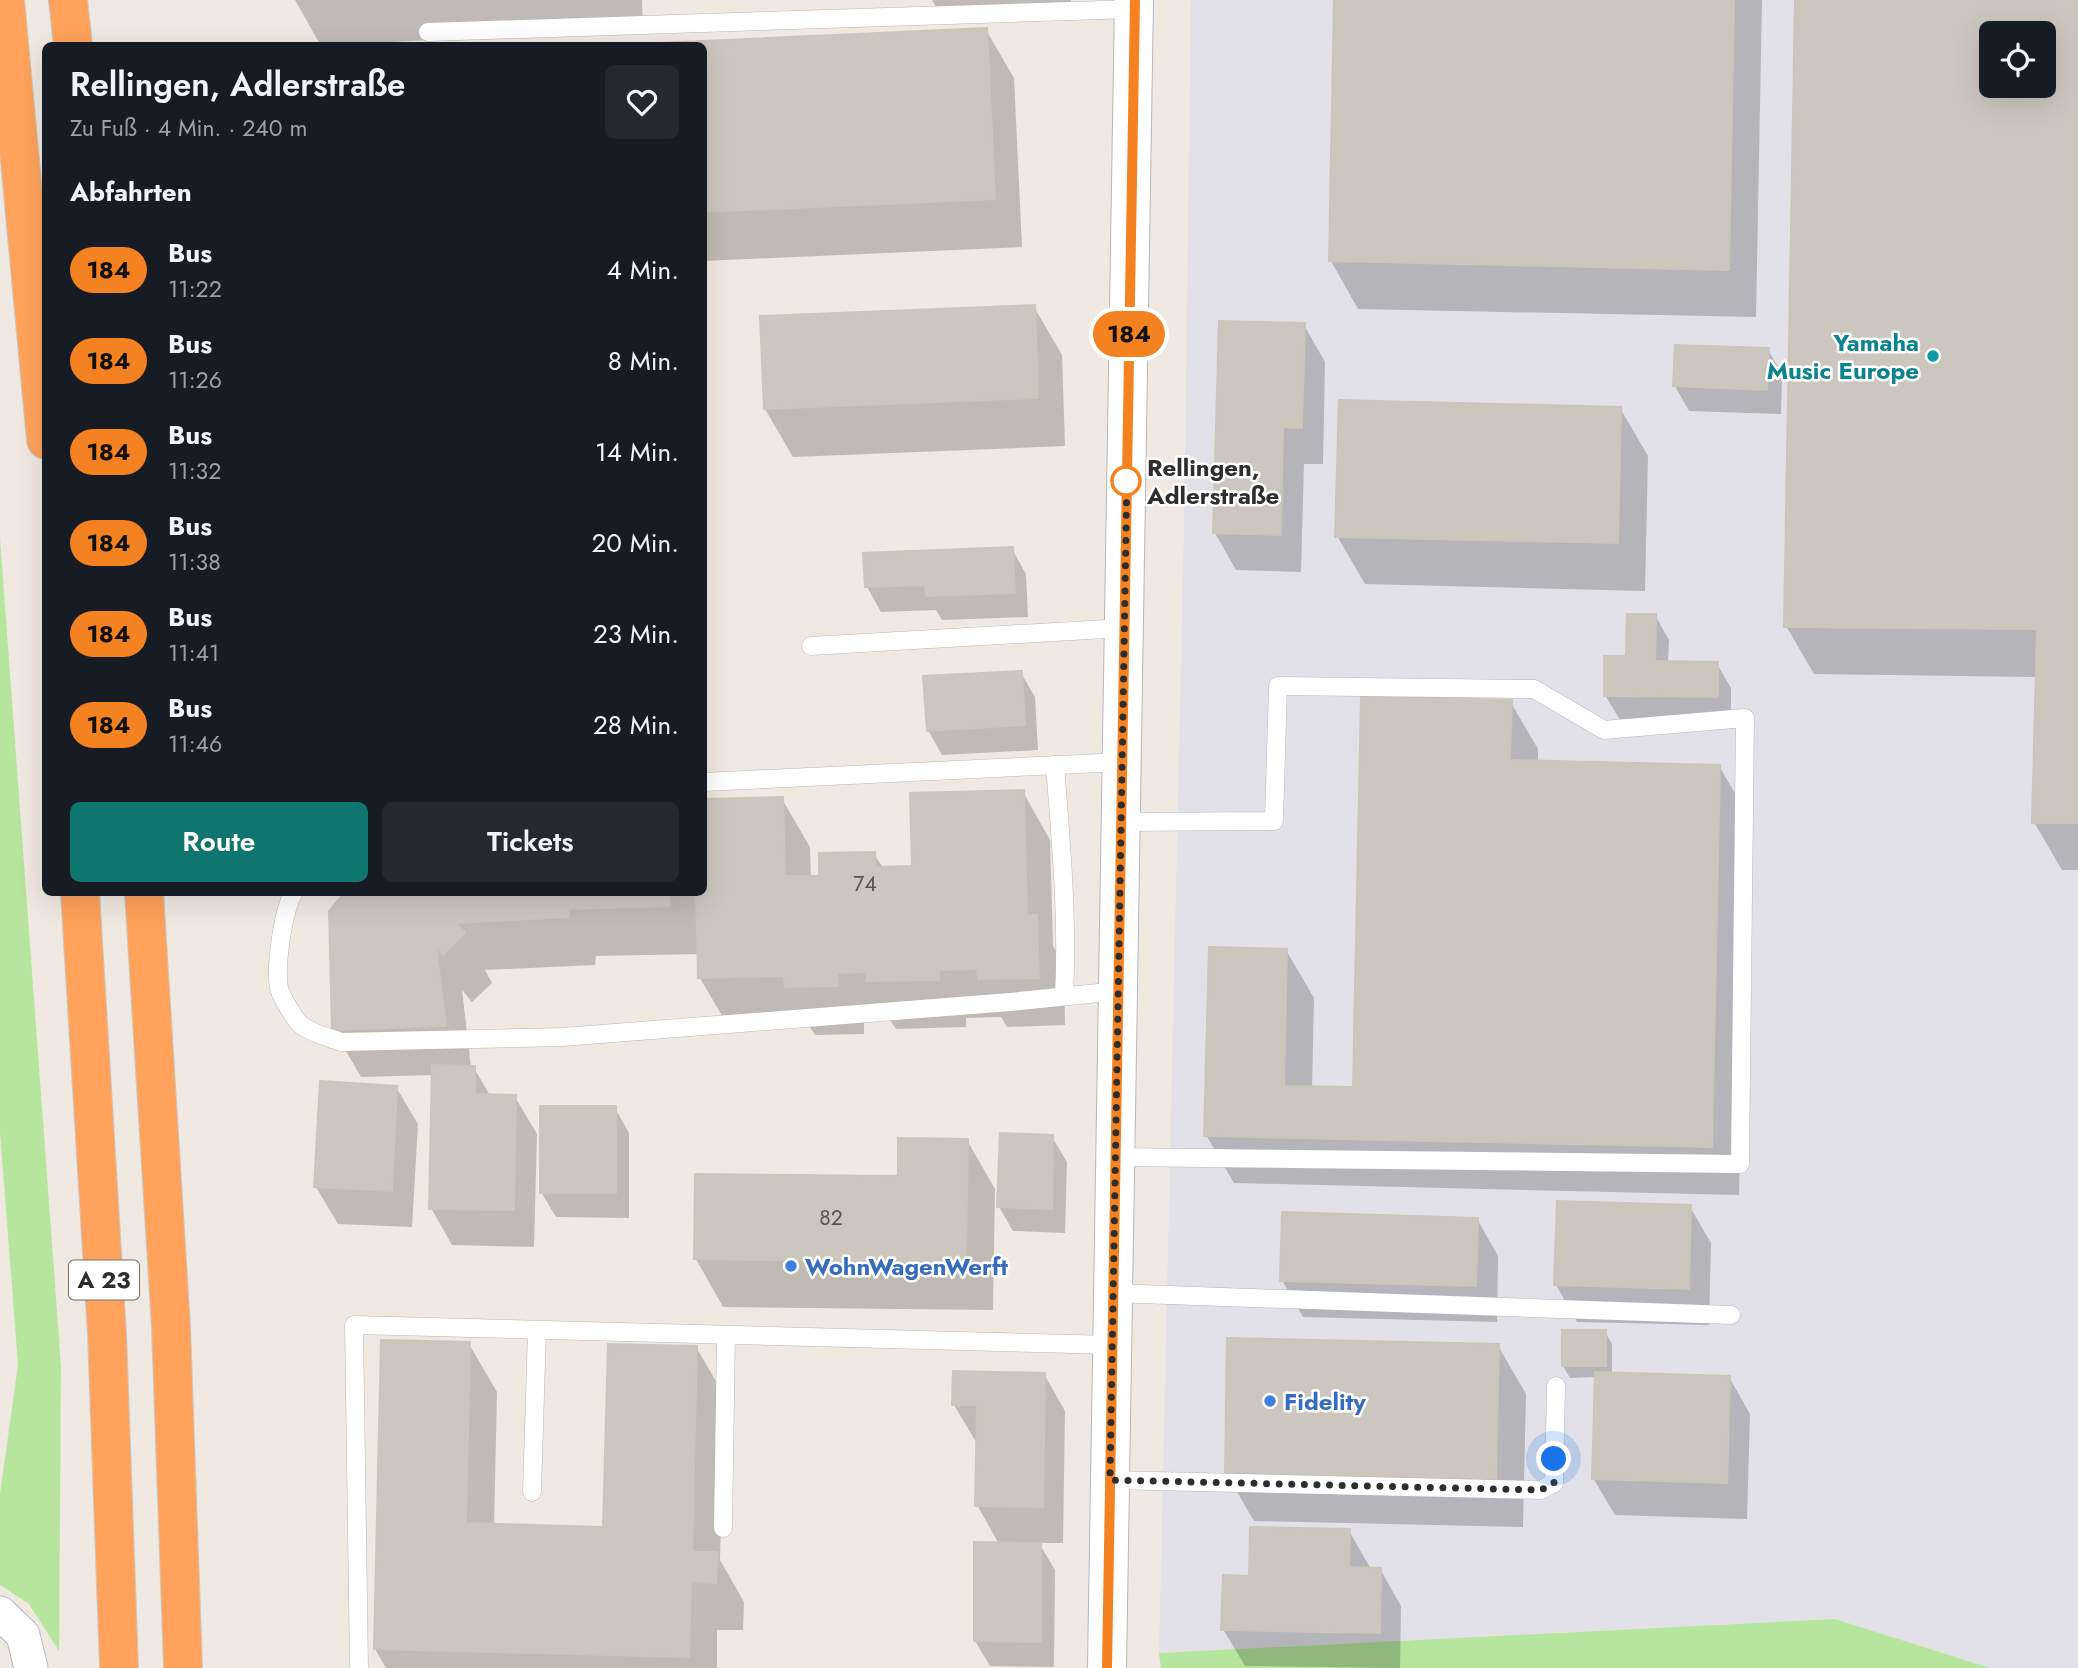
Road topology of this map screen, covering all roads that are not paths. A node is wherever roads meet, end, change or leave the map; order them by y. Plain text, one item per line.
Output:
1 (5, 0) edge
2 (68, 0) edge
3 (1134, 5) edge
4 (428, 32) dead end
5 (73, 42) edge
6 (42, 397) edge
7 (1124, 628) junction
8 (811, 646) dead end
9 (1122, 762) junction
10 (1055, 765) junction
11 (707, 782) edge
12 (1121, 821) junction
13 (80, 896) edge
14 (144, 896) edge
15 (291, 896) edge
16 (1118, 991) junction
17 (1064, 996) junction
18 (1115, 1157) junction
19 (1113, 1293) junction
20 (1731, 1315) dead end
21 (537, 1330) junction
22 (726, 1335) junction
23 (1112, 1345) junction
24 (1556, 1386) dead end
25 (1110, 1480) junction
26 (532, 1492) dead end
27 (723, 1528) dead end
28 (0, 1613) edge
29 (31, 1668) edge
30 (119, 1668) edge
31 (183, 1668) edge
32 (359, 1668) edge
33 (1107, 1668) edge

1 - 6 highway
2 - 5 highway
3 - 4 lane
3 - 7 street
7 - 8 lane
7 - 9 street
9 - 10 lane
9 - 12 street
10 - 11 lane
10 - 17 lane
12 - 16 street
12 - 18 lane
13 - 30 highway, A 23
14 - 31 highway, A 23
15 - 17 lane
16 - 17 lane
16 - 18 street
18 - 19 street
19 - 20 lane
19 - 23 street
21 - 22 lane
21 - 26 lane
21 - 32 lane
22 - 23 lane
22 - 27 lane
23 - 25 street
24 - 25 lane
25 - 33 street
28 - 29 street

